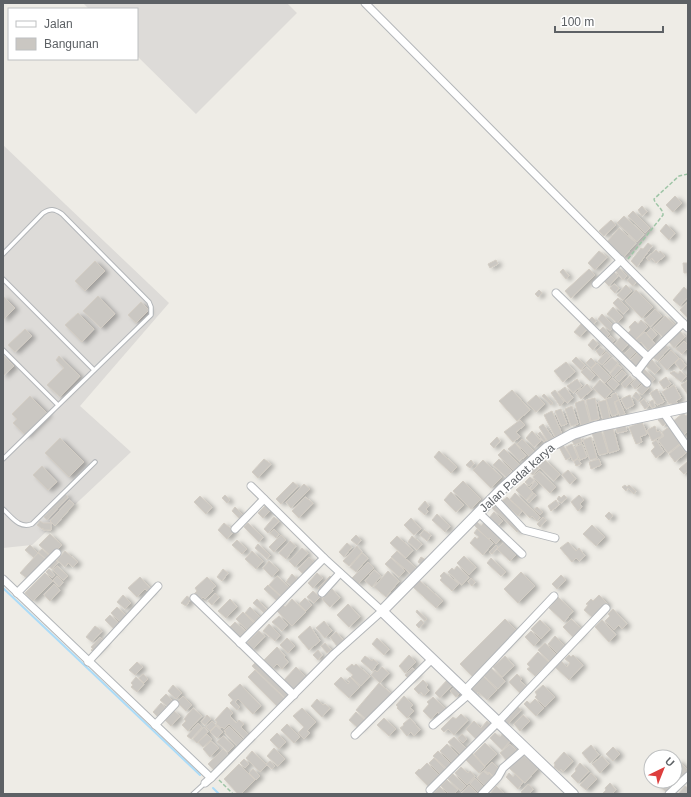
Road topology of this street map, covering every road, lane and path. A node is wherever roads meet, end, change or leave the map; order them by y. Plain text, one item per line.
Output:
1 (365, 3) edge
2 (688, 174) edge
3 (3, 254) edge
4 (623, 262) junction
5 (3, 279) edge
6 (596, 284) dead end
7 (556, 292) dead end
8 (686, 325) edge
9 (616, 326) dead end
10 (3, 350) edge
11 (648, 357) junction
12 (94, 370) junction
13 (636, 372) junction
14 (647, 383) dead end
15 (58, 405) junction
16 (688, 407) edge
17 (663, 412) junction
18 (688, 448) edge
19 (3, 459) edge
20 (95, 462) dead end
21 (251, 486) dead end
22 (493, 498) junction
23 (264, 499) junction
24 (3, 510) edge
25 (478, 512) junction
26 (235, 529) dead end
27 (555, 538) dead end
28 (57, 553) dead end
29 (522, 554) dead end
30 (324, 558) junction
31 (340, 573) junction
32 (3, 580) edge
33 (158, 586) dead end
34 (17, 593) junction
35 (322, 593) dead end
36 (554, 596) dead end
37 (194, 598) dead end
38 (606, 608) dead end
39 (382, 611) junction
40 (240, 643) junction
41 (432, 659) junction
42 (88, 662) junction
43 (467, 692) junction
44 (294, 695) junction
45 (175, 704) dead end
46 (498, 722) junction
47 (155, 725) junction
48 (433, 725) dead end
49 (355, 735) dead end
50 (526, 748) junction
51 (688, 776) edge
52 (210, 779) junction
53 (430, 790) dead end
54 (193, 794) edge
55 (233, 794) edge
56 (482, 794) edge
57 (573, 794) edge
58 (669, 794) edge

1 - 4 street
2 - 4 path
3 - 12 lane
4 - 6 street
4 - 8 street
5 - 12 lane
7 - 13 street
8 - 11 street
9 - 11 street
10 - 15 lane
11 - 13 street
12 - 15 lane
13 - 14 street
15 - 19 lane
16 - 17 main road, Jalan Padat karya
17 - 18 street
17 - 22 main road, Jalan Padat karya
20 - 24 lane
21 - 23 street
22 - 25 main road, Jalan Padat karya
22 - 27 street
23 - 26 street
23 - 30 street
25 - 29 street
25 - 39 main road, Jalan Padat karya
28 - 34 street
30 - 31 street
30 - 40 street
31 - 35 street
31 - 39 street
32 - 34 street
33 - 42 street
34 - 42 street
36 - 43 street
37 - 40 street
38 - 46 street
39 - 41 main road
39 - 44 street
40 - 44 street
41 - 43 main road
41 - 49 street
42 - 47 street
43 - 46 main road
43 - 48 street
44 - 52 street
45 - 47 street
46 - 50 main road
46 - 53 street
47 - 52 street
50 - 56 street
50 - 57 main road
51 - 58 street
52 - 54 lane
52 - 55 path

